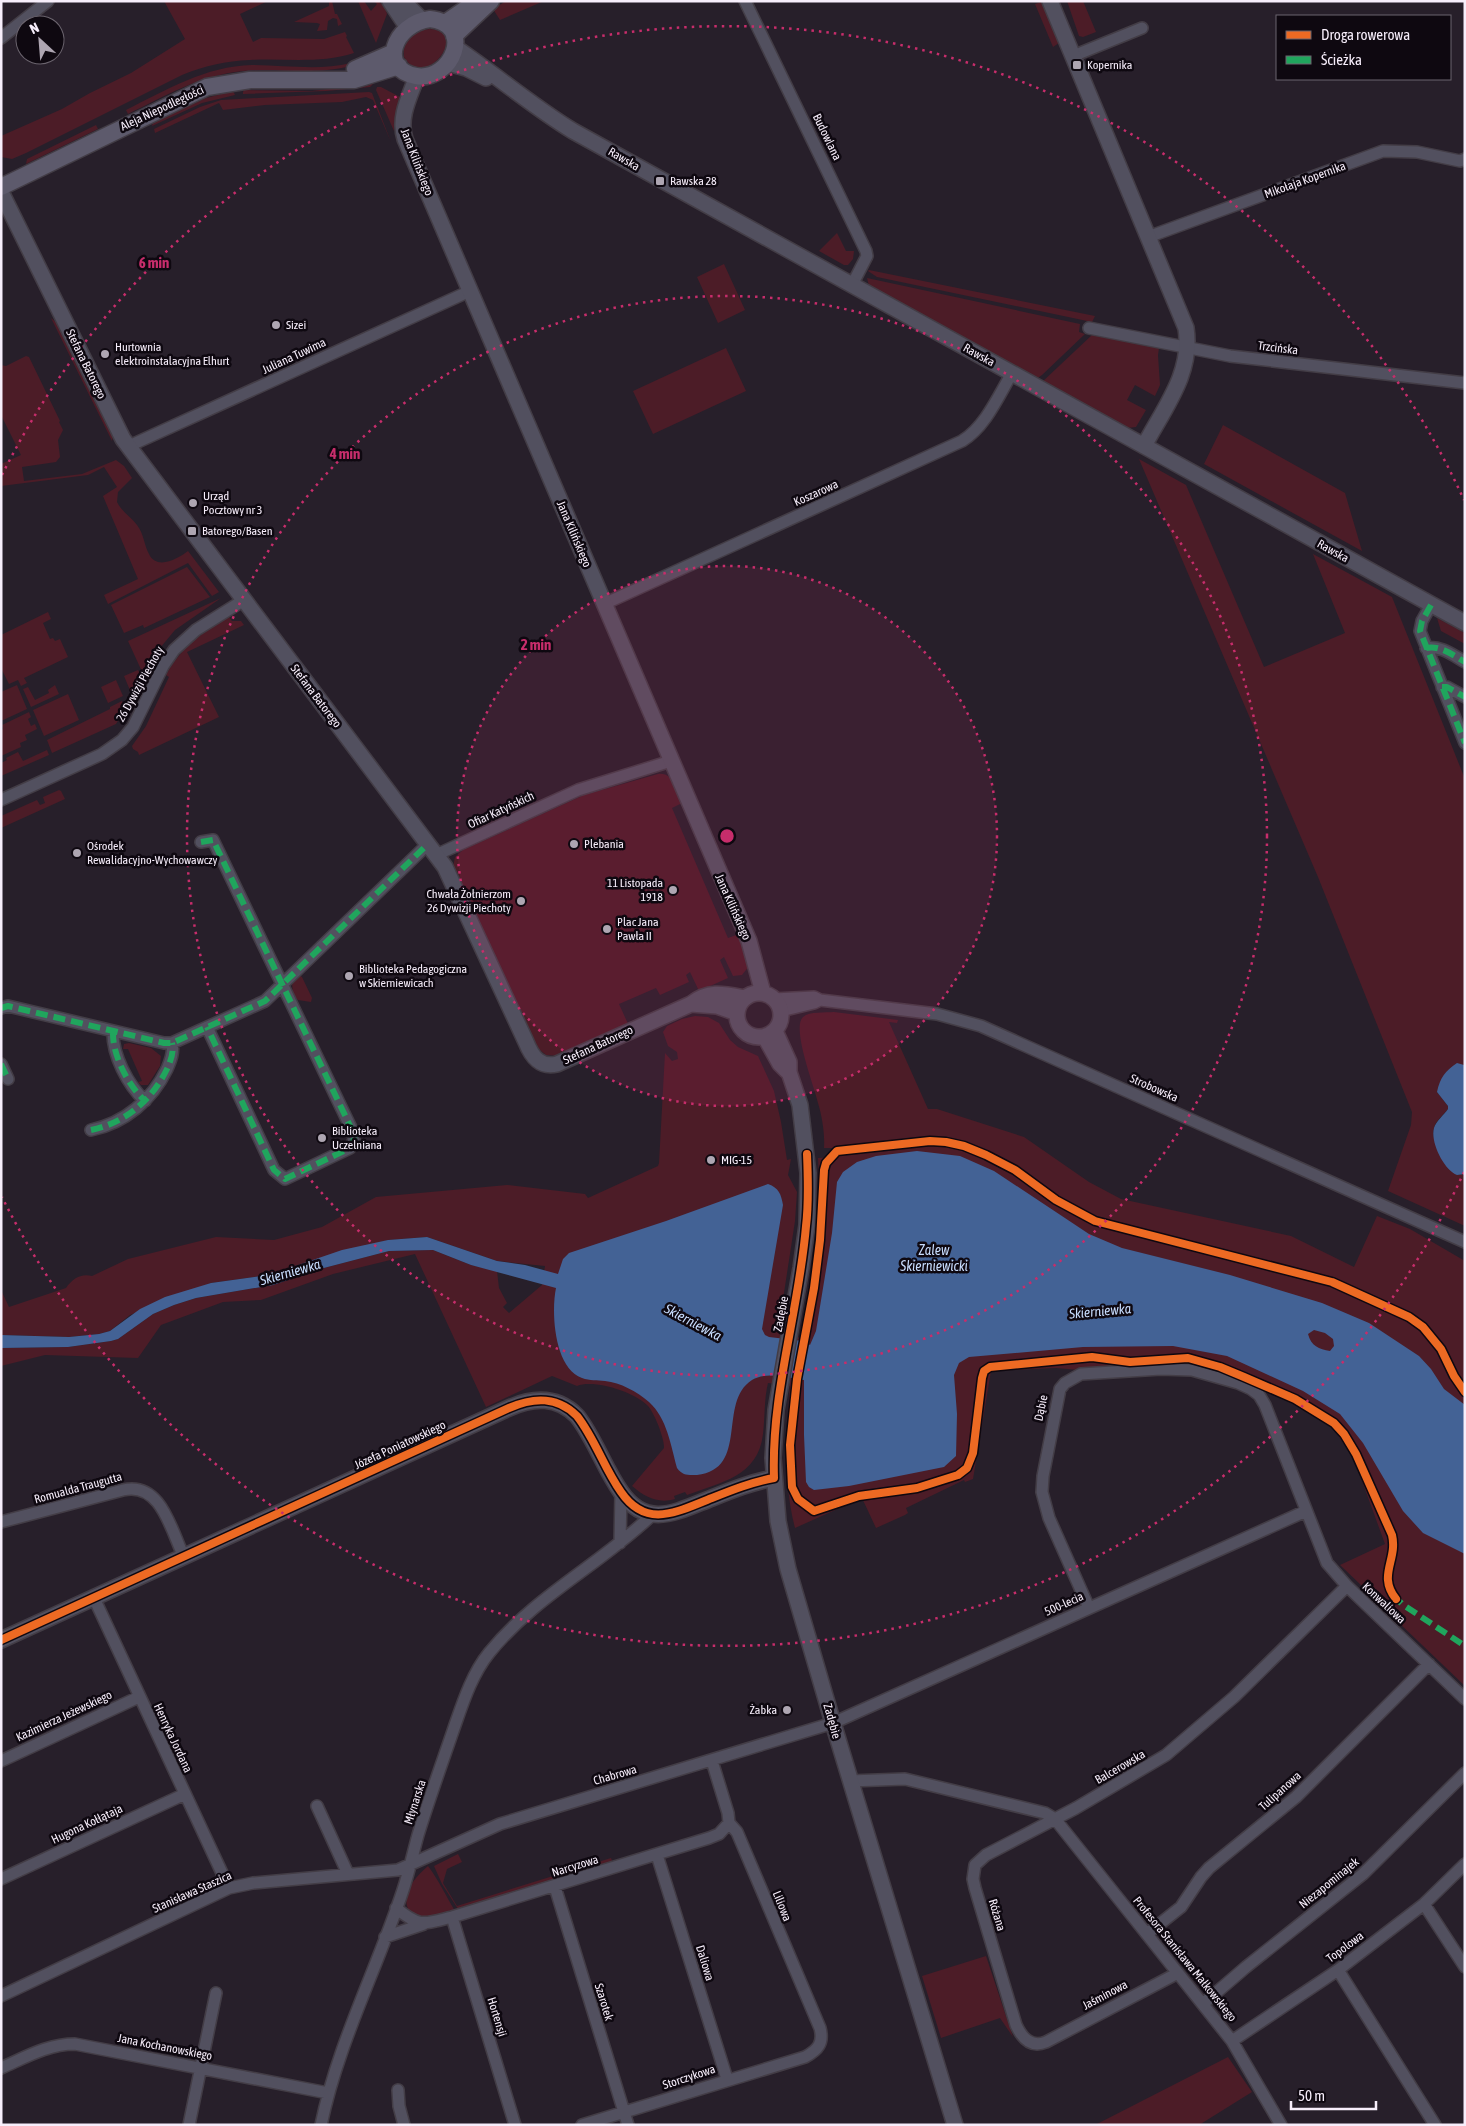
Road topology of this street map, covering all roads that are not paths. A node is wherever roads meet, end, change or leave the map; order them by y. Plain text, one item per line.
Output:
1 (48, 1) edge
2 (390, 1) edge
3 (403, 1) edge
4 (477, 1) edge
5 (491, 1) edge
6 (745, 1) edge
7 (1050, 1) edge
8 (415, 24) junction
9 (1142, 28) dead end
10 (452, 36) junction
11 (1, 38) edge
12 (1073, 56) junction
13 (397, 59) junction
14 (448, 63) junction
15 (417, 76) junction
16 (498, 79) junction
17 (1465, 159) edge
18 (1, 187) edge
19 (1, 192) edge
20 (1148, 237) junction
21 (852, 286) junction
22 (470, 291) junction
23 (1089, 328) dead end
24 (1188, 348) junction
25 (1012, 373) junction
26 (1465, 383) edge
27 (129, 446) junction
28 (1144, 446) junction
29 (244, 600) junction
30 (604, 604) junction
31 (1431, 605) junction
32 (1465, 623) edge
33 (1426, 648) junction
34 (1465, 662) edge
35 (1442, 688) junction
36 (1465, 697) edge
37 (1465, 743) edge
38 (671, 761) junction
39 (1, 800) edge
40 (201, 842) dead end
41 (432, 850) junction
42 (281, 985) junction
43 (744, 998) junction
44 (773, 1001) junction
45 (691, 1004) junction
46 (1, 1008) edge
47 (737, 1013) junction
48 (207, 1027) junction
49 (113, 1031) junction
50 (770, 1034) junction
51 (172, 1042) junction
52 (1, 1064) edge
53 (8, 1078) dead end
54 (145, 1101) junction
55 (91, 1130) dead end
56 (1465, 1242) edge
57 (774, 1478) junction
58 (621, 1492) junction
59 (1306, 1511) junction
60 (653, 1514) junction
61 (1, 1522) edge
62 (620, 1543) junction
63 (184, 1557) junction
64 (1347, 1586) junction
65 (94, 1598) junction
66 (1089, 1608) junction
67 (1, 1640) edge
68 (1429, 1664) junction
69 (139, 1697) junction
70 (1465, 1699) edge
71 (833, 1723) junction
72 (1, 1761) edge
73 (712, 1761) junction
74 (1465, 1773) edge
75 (850, 1781) junction
76 (184, 1794) junction
77 (317, 1806) dead end
78 (1056, 1819) junction
79 (729, 1823) junction
80 (657, 1855) junction
81 (1465, 1864) edge
82 (409, 1867) junction
83 (348, 1874) junction
84 (1, 1879) edge
85 (554, 1887) junction
86 (228, 1888) junction
87 (1424, 1904) junction
88 (396, 1908) junction
89 (452, 1917) junction
90 (424, 1924) junction
91 (1147, 1934) junction
92 (385, 1937) junction
93 (1465, 1967) edge
94 (1338, 1970) junction
95 (1178, 1973) junction
96 (216, 1993) dead end
97 (1, 1996) edge
98 (1203, 2004) junction
99 (1232, 2041) junction
100 (1046, 2042) joint
101 (805, 2057) joint
102 (1, 2068) edge
103 (200, 2068) junction
104 (727, 2079) junction
105 (398, 2090) dead end
106 (328, 2093) junction
107 (624, 2112) junction
108 (189, 2125) edge
109 (321, 2125) edge
110 (404, 2125) edge
111 (515, 2125) edge
112 (582, 2125) edge
113 (628, 2125) edge
114 (956, 2125) edge
115 (1281, 2125) edge
116 (1435, 2125) edge

1 - 11 street
2 - 8 street
3 - 8 street
4 - 10 main road
5 - 10 main road
6 - 21 street, Budowlana
7 - 12 street
8 - 10 main road
8 - 13 main road
9 - 12 street
10 - 14 main road
10 - 16 street, Rawska
12 - 20 street
13 - 15 main road
13 - 18 main road, Aleja Niepodległości
14 - 15 main road
14 - 16 street, Rawska
15 - 22 street, Jana Kilińskiego
16 - 21 street, Rawska
17 - 20 street, Mikołaja Kopernika
19 - 27 street, Stefana Batorego
20 - 24 street
21 - 25 street, Rawska
22 - 27 street, Juliana Tuwima
22 - 30 street, Jana Kilińskiego
23 - 24 street, Trzcińska
24 - 26 street, Trzcińska
24 - 28 street
25 - 28 street, Rawska
25 - 30 street, Koszarowa
27 - 29 street, Stefana Batorego
28 - 31 street, Rawska
29 - 39 street, 26 Dywizji Piechoty
29 - 41 street, Stefana Batorego
30 - 38 street, Jana Kilińskiego
31 - 32 street, Rawska
31 - 33 street
33 - 34 street
33 - 35 street
35 - 36 street
35 - 37 street
38 - 41 street, Ofiar Katyńskich
38 - 44 street, Jana Kilińskiego
40 - 42 street
41 - 42 street, Ofiar Katyńskich
41 - 45 street, Stefana Batorego
42 - 48 street, Ofiar Katyńskich
42 - 48 street
43 - 44 street
43 - 45 street, Stefana Batorego
43 - 47 street
44 - 50 street
44 - 56 street, Strobowska
45 - 47 street
46 - 49 street
47 - 50 street
48 - 51 street, Ofiar Katyńskich
49 - 51 street
49 - 54 street
50 - 57 street, Zadębie
51 - 54 street
52 - 53 street
54 - 55 street
57 - 60 street
57 - 71 street, Zadębie
58 - 60 street, Józefa Poniatowskiego
58 - 62 street
58 - 63 street, Józefa Poniatowskiego
59 - 64 street, Konwaliowa
59 - 66 street, 500-lecia
59 - 66 street, Dąbie
60 - 62 street, Młynarska
61 - 63 street, Romualda Traugutta
62 - 82 street, Młynarska
63 - 65 street, Józefa Poniatowskiego
64 - 68 street, Konwaliowa
64 - 78 street, Balcerowska
65 - 67 street, Józefa Poniatowskiego
65 - 69 street, Henryka Jordana
66 - 71 street, 500-lecia
68 - 70 street, Konwaliowa
68 - 91 street, Tulipanowa
69 - 72 street, Kazimierza Jeżewskiego
69 - 76 street, Henryka Jordana
71 - 73 street, Chabrowa
71 - 75 street, Zadębie
73 - 79 street, Liliowa
73 - 82 street, Chabrowa
74 - 98 street, Niezapominajek
75 - 78 street
75 - 114 street, Zadębie
76 - 84 street, Hugona Kołłątaja
76 - 86 street, Henryka Jordana
77 - 83 street
78 - 91 street, Profesora Stanisława Małkowskiego
78 - 100 street, Różana
79 - 80 street, Narcyzowa
79 - 101 street, Liliowa
80 - 85 street, Narcyzowa
80 - 104 street, Daliowa
81 - 87 street, Topolowa
82 - 83 street, Stanisława Staszica
82 - 88 street, Młynarska
83 - 86 street, Stanisława Staszica
85 - 89 street, Narcyzowa
85 - 107 street, Szarotek
86 - 97 street, Stanisława Staszica
87 - 93 street
87 - 94 street, Topolowa
88 - 90 street
88 - 92 street, Młynarska
89 - 90 street, Narcyzowa
89 - 111 street, Hortensji
90 - 92 street, Narcyzowa
91 - 95 street, Profesora Stanisława Małkowskiego
92 - 106 street, Młynarska
94 - 99 street, Topolowa
94 - 116 street
95 - 98 street, Profesora Stanisława Małkowskiego
95 - 100 street, Jaśminowa
96 - 103 street
98 - 99 street, Profesora Stanisława Małkowskiego
99 - 115 street, Profesora Stanisława Małkowskiego
101 - 104 street, Storczykowa
102 - 103 street, Jana Kochanowskiego
103 - 106 street, Jana Kochanowskiego
103 - 108 street
104 - 107 street, Storczykowa
105 - 110 street
106 - 109 street, Młynarska
107 - 112 street, Storczykowa
107 - 113 street, Szarotek

